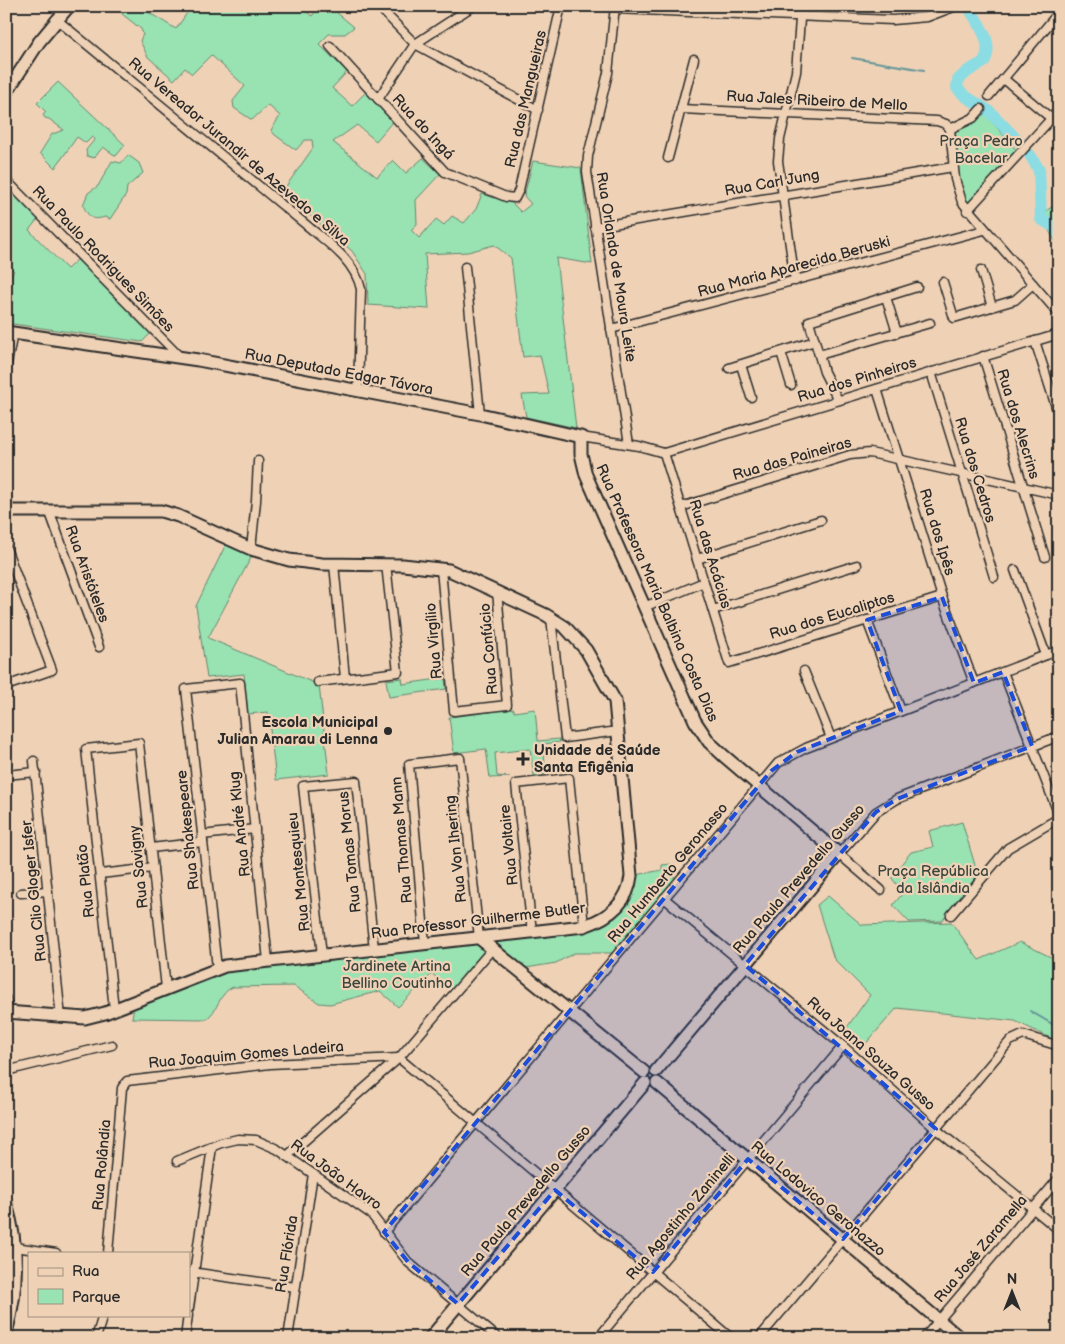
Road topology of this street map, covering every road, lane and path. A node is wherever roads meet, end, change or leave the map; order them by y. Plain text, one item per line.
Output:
1 (69, 6) edge
2 (378, 6) edge
3 (473, 6) edge
4 (561, 6) edge
5 (800, 6) edge
6 (956, 6) edge
7 (615, 8) edge
8 (706, 9) edge
9 (1059, 12) edge
10 (800, 16) junction
11 (56, 19) junction
12 (415, 44) junction
13 (330, 46) dead end
14 (694, 59) dead end
15 (1004, 79) junction
16 (6, 93) edge
17 (989, 96) dead end
18 (378, 99) junction
19 (681, 109) junction
20 (981, 109) dead end
21 (538, 110) junction
22 (1059, 110) edge
23 (787, 113) junction
24 (1052, 119) junction
25 (1059, 125) edge
26 (950, 129) junction
27 (668, 158) dead end
28 (953, 167) junction
29 (6, 180) edge
30 (782, 196) junction
31 (515, 198) joint
32 (967, 211) junction
33 (595, 227) junction
34 (984, 230) junction
35 (465, 267) dead end
36 (981, 270) dead end
37 (795, 281) junction
38 (943, 282) dead end
39 (1033, 284) junction
40 (917, 287) dead end
41 (886, 297) junction
42 (992, 307) junction
43 (1059, 314) edge
44 (930, 323) dead end
45 (611, 330) junction
46 (10, 333) edge
47 (897, 333) junction
48 (1059, 334) edge
49 (815, 341) junction
50 (1035, 341) junction
51 (781, 352) junction
52 (819, 355) junction
53 (983, 356) junction
54 (180, 357) junction
55 (740, 364) junction
56 (730, 368) dead end
57 (6, 369) edge
58 (931, 372) junction
59 (791, 384) dead end
60 (877, 389) junction
61 (358, 390) junction
62 (751, 397) dead end
63 (838, 400) junction
64 (480, 414) junction
65 (1059, 416) edge
66 (581, 437) junction
67 (629, 444) junction
68 (664, 453) junction
69 (899, 458) junction
70 (258, 461) dead end
71 (962, 473) junction
72 (1023, 487) junction
73 (1059, 496) edge
74 (681, 507) junction
75 (48, 510) junction
76 (6, 511) edge
77 (821, 520) dead end
78 (6, 548) edge
79 (251, 549) junction
80 (1045, 557) dead end
81 (697, 559) junction
82 (334, 564) junction
83 (386, 564) junction
84 (857, 566) dead end
85 (441, 568) junction
86 (1014, 570) dead end
87 (994, 577) dead end
88 (704, 582) junction
89 (497, 591) junction
90 (942, 597) junction
91 (644, 607) junction
92 (713, 610) junction
93 (551, 618) junction
94 (867, 620) junction
95 (99, 647) dead end
96 (1059, 650) edge
97 (1046, 655) junction
98 (729, 662) joint
99 (804, 671) dead end
100 (1003, 672) junction
101 (345, 678) junction
102 (318, 682) dead end
103 (974, 683) junction
104 (6, 686) edge
105 (186, 689) joint
106 (507, 705) joint
107 (901, 711) junction
108 (618, 731) junction
109 (1059, 736) edge
110 (831, 738) junction
111 (139, 743) joint
112 (1032, 746) junction
113 (34, 761) dead end
114 (409, 764) joint
115 (36, 772) junction
116 (6, 775) edge
117 (303, 786) joint
118 (759, 786) junction
119 (1059, 816) edge
120 (255, 829) junction
121 (202, 838) junction
122 (151, 848) junction
123 (839, 854) junction
124 (153, 868) junction
125 (100, 874) junction
126 (881, 890) dead end
127 (48, 891) junction
128 (21, 894) dead end
129 (664, 898) junction
130 (951, 915) dead end
131 (584, 926) junction
132 (532, 932) junction
133 (479, 938) junction
134 (426, 944) junction
135 (493, 948) junction
136 (374, 949) junction
137 (322, 955) junction
138 (268, 961) junction
139 (745, 965) junction
140 (217, 968) junction
141 (166, 988) junction
142 (6, 999) edge
143 (114, 1009) junction
144 (570, 1011) junction
145 (7, 1013) edge
146 (61, 1018) junction
147 (112, 1045) dead end
148 (843, 1046) junction
149 (1059, 1046) edge
150 (399, 1058) junction
151 (6, 1071) edge
152 (650, 1077) junction
153 (126, 1081) joint
154 (476, 1123) junction
155 (936, 1129) junction
156 (212, 1147) junction
157 (288, 1156) junction
158 (748, 1159) junction
159 (177, 1161) dead end
160 (313, 1174) junction
161 (1059, 1178) edge
162 (555, 1190) junction
163 (6, 1204) edge
164 (1033, 1209) junction
165 (1059, 1230) edge
166 (384, 1232) junction
167 (843, 1239) junction
168 (15, 1247) junction
169 (49, 1252) edge
170 (108, 1252) edge
171 (191, 1272) edge
172 (653, 1272) junction
173 (10, 1284) edge
174 (296, 1287) junction
175 (190, 1290) edge
176 (458, 1304) junction
177 (103, 1316) edge
178 (188, 1316) edge
179 (939, 1320) junction
180 (6, 1333) edge
181 (96, 1338) edge
182 (184, 1338) edge
183 (288, 1338) edge
184 (430, 1338) edge
185 (498, 1338) edge
186 (598, 1338) edge
187 (731, 1338) edge
188 (759, 1338) edge
189 (924, 1338) edge
190 (960, 1338) edge

1 - 11 main road
2 - 12 street
3 - 12 street
4 - 21 street, Rua das Mangueiras
5 - 10 street
6 - 10 street
7 - 8 street
7 - 33 street, Rua Orlando de Moura Leite
8 - 10 street
9 - 15 street
10 - 23 street
11 - 16 main road
11 - 61 street, Rua Vereador Jurandir de Azevedo e Silva
12 - 18 street
12 - 21 street
13 - 18 street, Rua do Ingá
14 - 19 street
15 - 17 street
15 - 24 street
18 - 31 street, Rua do Ingá
19 - 23 street, Rua Jales Ribeiro de Mello
19 - 27 street
20 - 26 street
21 - 31 street, Rua das Mangueiras
22 - 24 street
23 - 26 street, Rua Jales Ribeiro de Mello
23 - 30 street
24 - 25 street
24 - 32 street
26 - 28 street
28 - 30 street, Rua Carl Jung
28 - 32 street
29 - 54 street, Rua Paulo Rodrigues Simões
30 - 33 street, Rua Carl Jung
30 - 37 street
32 - 34 street
33 - 45 street, Rua Orlando de Moura Leite
34 - 37 street, Rua Maria Aparecida Beruski
34 - 39 street
35 - 64 street
36 - 42 street
37 - 45 street, Rua Maria Aparecida Beruski
38 - 42 street
39 - 42 street
39 - 43 street
40 - 41 street
41 - 47 street
41 - 49 street
44 - 47 street
45 - 67 street, Rua Orlando de Moura Leite
46 - 54 main road, Rua Deputado Edgar Távora
46 - 57 street
47 - 52 street
48 - 50 street, Rua dos Pinheiros
49 - 51 street
49 - 52 street
50 - 53 street, Rua dos Pinheiros
50 - 65 street
51 - 55 street
51 - 59 street
52 - 63 street
53 - 58 street, Rua dos Pinheiros
53 - 72 street, Rua dos Alecrins
54 - 61 main road, Rua Deputado Edgar Távora
55 - 56 street
55 - 62 street
58 - 60 street, Rua dos Pinheiros
58 - 71 street, Rua dos Cedros
60 - 63 street, Rua dos Pinheiros
60 - 69 street, Rua dos Ipês
61 - 64 main road, Rua Deputado Edgar Távora
63 - 68 street, Rua dos Pinheiros
64 - 66 main road, Rua Deputado Edgar Távora
66 - 67 street, Rua Deputado Edgar Távora
66 - 91 main road, Rua Professora Maria Balbina Costa Dias
67 - 68 street, Rua Deputado Edgar Távora
68 - 74 street, Rua das Acácias
69 - 71 street, Rua das Paineiras
69 - 74 street, Rua das Paineiras
69 - 90 street, Rua dos Ipês
70 - 79 street
71 - 72 street, Rua das Paineiras
71 - 87 street, Rua dos Cedros
72 - 73 street, Rua das Paineiras
72 - 80 street, Rua dos Alecrins
74 - 81 street, Rua das Acácias
75 - 76 main road, Rua Professor Guilherme Butler
75 - 79 main road, Rua Professor Guilherme Butler
75 - 95 street, Rua Aristóteles
77 - 81 street
78 - 104 street
79 - 82 main road, Rua Professor Guilherme Butler
81 - 88 street, Rua das Acácias
82 - 83 main road, Rua Professor Guilherme Butler
82 - 101 street
83 - 85 main road, Rua Professor Guilherme Butler
83 - 101 street
84 - 92 street
85 - 89 main road, Rua Professor Guilherme Butler
85 - 106 street, Rua Virgílio
86 - 97 street
88 - 91 street
88 - 92 street, Rua das Acácias
89 - 93 main road, Rua Professor Guilherme Butler
89 - 106 street, Rua Confúcio
90 - 94 street, Rua dos Eucaliptos
90 - 103 street, Rua dos Ipês
91 - 118 main road, Rua Professora Maria Balbina Costa Dias
92 - 98 street, Rua das Acácias
93 - 108 main road, Rua Professor Guilherme Butler
93 - 108 street
94 - 98 street, Rua dos Eucaliptos
94 - 107 street
96 - 97 street, Rua Humberto Geronasso
97 - 100 street, Rua Humberto Geronasso
99 - 110 street
100 - 103 street, Rua Humberto Geronasso
100 - 112 street
101 - 102 street
103 - 107 street, Rua Humberto Geronasso
105 - 120 street, Rua André Klug
105 - 121 street, Rua Shakespeare
107 - 110 street, Rua Humberto Geronasso
108 - 131 main road, Rua Professor Guilherme Butler
109 - 112 street, Rua Paula Prevedello Gusso
110 - 118 street, Rua Humberto Geronasso
111 - 122 street, Rua Savigny
111 - 125 street, Rua Platão
112 - 119 street
112 - 123 street, Rua Paula Prevedello Gusso
113 - 115 street, Rua Clio Gloger Isfer
114 - 133 street, Rua Von Ihering
114 - 134 street, Rua Thomas Mann
115 - 116 street
115 - 127 street, Rua Clio Gloger Isfer
117 - 136 street, Rua Tomas Morus
117 - 137 street, Rua Montesquieu
118 - 123 main road, Rua Professora Maria Balbina Costa Dias
118 - 129 street, Rua Humberto Geronasso
119 - 130 street
120 - 121 street
120 - 138 street, Rua André Klug
121 - 122 street
121 - 140 street, Rua Shakespeare
122 - 124 street, Rua Savigny
123 - 126 street, Rua Professora Maria Balbina Costa Dias
123 - 139 main road, Rua Paula Prevedello Gusso
124 - 125 street
124 - 141 street, Rua Savigny
125 - 143 street, Rua Platão
127 - 128 street
127 - 146 street, Rua Clio Gloger Isfer
129 - 139 street, Rua Joana Souza Gusso
129 - 144 street, Rua Humberto Geronasso
131 - 132 main road, Rua Professor Guilherme Butler
131 - 132 street, Rua Voltaire
132 - 133 main road, Rua Professor Guilherme Butler
133 - 134 main road, Rua Professor Guilherme Butler
133 - 135 main road, Rua Lodovico Geronazzo
134 - 136 main road, Rua Professor Guilherme Butler
135 - 144 main road, Rua Lodovico Geronazzo
135 - 150 street
136 - 137 main road, Rua Professor Guilherme Butler
137 - 138 main road, Rua Professor Guilherme Butler
138 - 140 main road, Rua Professor Guilherme Butler
139 - 148 street, Rua Joana Souza Gusso
139 - 152 main road, Rua Paula Prevedello Gusso
140 - 141 main road, Rua Professor Guilherme Butler
141 - 143 main road, Rua Professor Guilherme Butler
142 - 145 street
143 - 146 main road, Rua Professor Guilherme Butler
144 - 152 main road, Rua Lodovico Geronazzo
144 - 154 street, Rua Humberto Geronasso
145 - 146 main road, Rua Professor Guilherme Butler
147 - 151 street
148 - 155 street, Rua Joana Souza Gusso
148 - 158 street, Rua Agostinho Zaninelli
149 - 155 street
150 - 153 street, Rua Joaquim Gomes Ladeira
150 - 154 street
150 - 157 street
152 - 158 main road, Rua Lodovico Geronazzo
152 - 162 main road, Rua Paula Prevedello Gusso
153 - 170 street, Rua Rolândia
154 - 162 street
154 - 166 street, Rua Humberto Geronasso
155 - 164 street, Rua Joana Souza Gusso
155 - 167 street
156 - 157 street, Rua João Havro
156 - 159 street, Rua João Havro
156 - 171 street
157 - 160 street, Rua João Havro
158 - 167 main road, Rua Lodovico Geronazzo
158 - 172 street, Rua Agostinho Zaninelli
160 - 166 street, Rua João Havro
160 - 174 street, Rua Flórida
161 - 164 street, Rua José Zaramella
162 - 172 street
162 - 176 main road, Rua Paula Prevedello Gusso
163 - 168 main road
164 - 165 street, Rua Joana Souza Gusso
164 - 179 street, Rua José Zaramella
166 - 176 street, Rua João Havro
167 - 179 main road, Rua Lodovico Geronazzo
167 - 188 street
168 - 169 street
168 - 173 main road
171 - 174 street
171 - 175 street
172 - 186 street, Rua Agostinho Zaninelli
172 - 187 street
173 - 180 main road
174 - 183 street, Rua Flórida
176 - 184 main road, Rua Paula Prevedello Gusso
176 - 185 street, Rua João Havro
177 - 181 street
178 - 182 street
179 - 189 street, Rua José Zaramella
179 - 190 main road, Rua Lodovico Geronazzo

